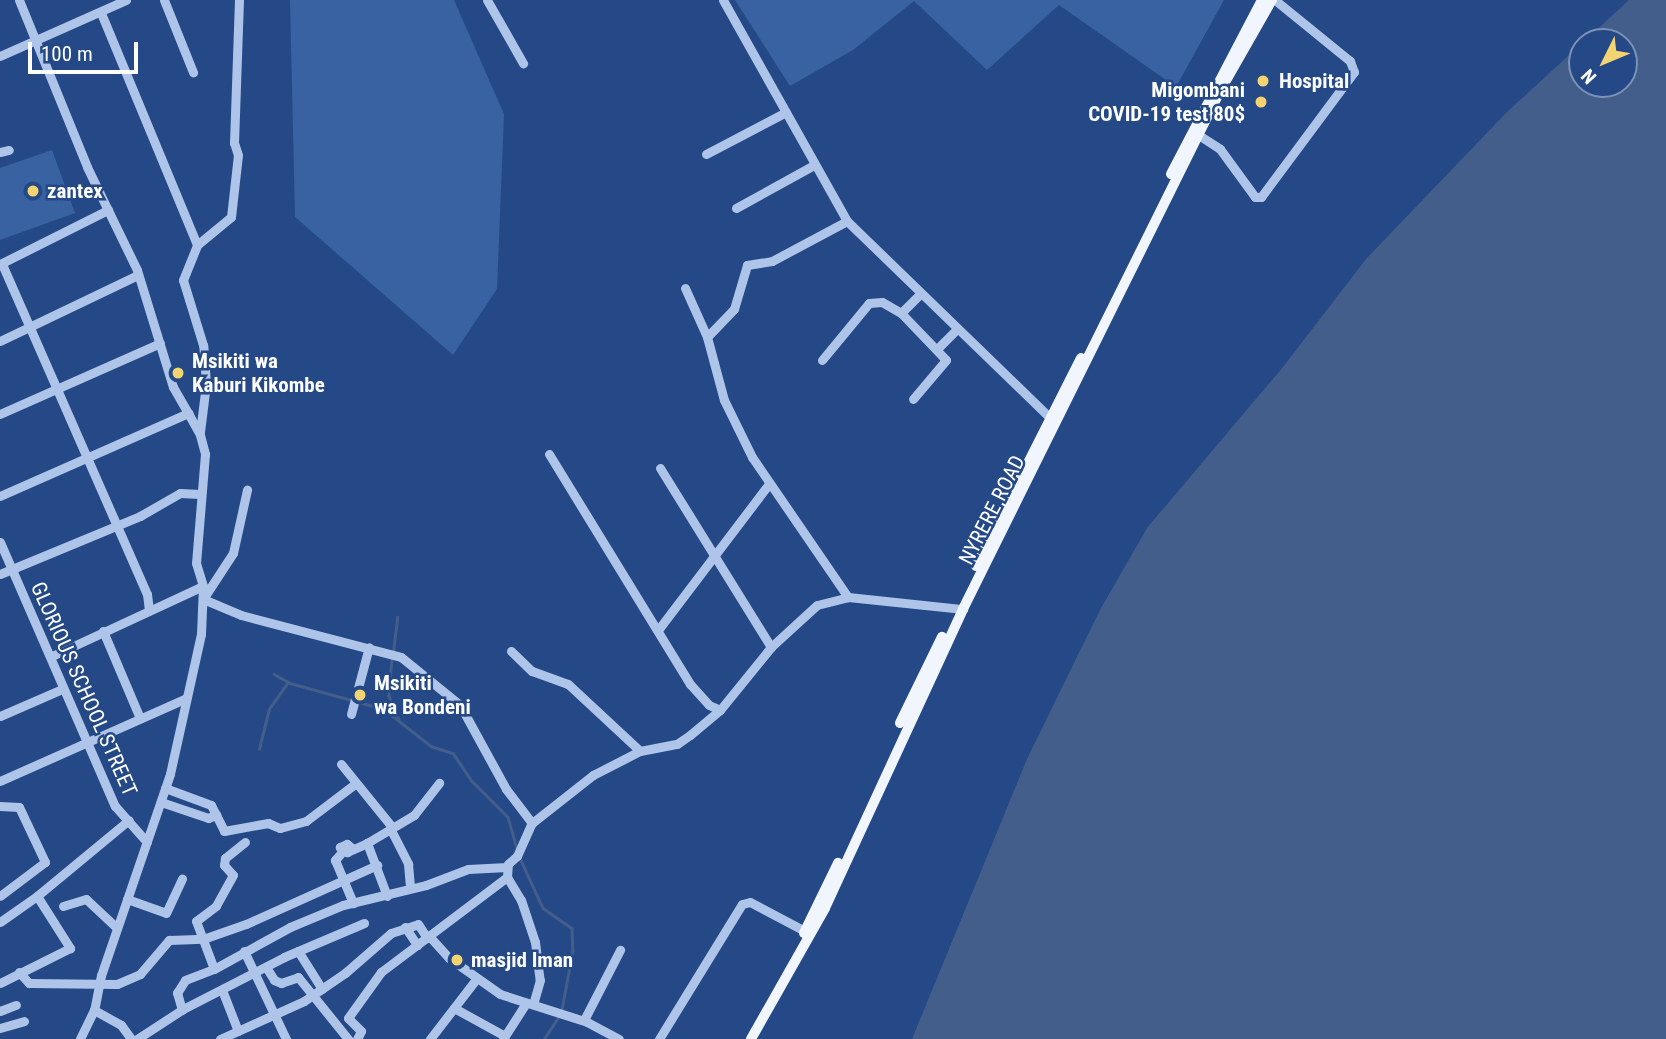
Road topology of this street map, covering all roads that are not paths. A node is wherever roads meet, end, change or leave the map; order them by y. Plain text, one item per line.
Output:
1 (19, 0) edge
2 (126, 0) edge
3 (164, 0) edge
4 (239, 0) edge
5 (487, 0) edge
6 (723, 0) edge
7 (1262, 0) edge
8 (1273, 0) edge
9 (101, 13) junction
10 (37, 40) junction
11 (0, 56) edge
12 (523, 63) dead end
13 (192, 72) dead end
14 (786, 112) junction
15 (1195, 132) junction
16 (706, 154) dead end
17 (814, 165) junction
18 (736, 208) dead end
19 (108, 211) junction
20 (847, 221) junction
21 (197, 245) junction
22 (1, 264) edge
23 (138, 275) junction
24 (685, 288) dead end
25 (920, 293) junction
26 (901, 313) junction
27 (28, 328) junction
28 (957, 329) junction
29 (707, 337) junction
30 (0, 341) edge
31 (160, 343) junction
32 (938, 348) junction
33 (822, 360) dead end
34 (55, 390) junction
35 (914, 399) dead end
36 (188, 413) junction
37 (0, 414) edge
38 (1050, 418) junction
39 (200, 435) junction
40 (549, 454) dead end
41 (86, 460) junction
42 (660, 468) dead end
43 (769, 484) junction
44 (247, 490) dead end
45 (200, 494) junction
46 (0, 496) edge
47 (116, 527) junction
48 (0, 542) edge
49 (715, 555) junction
50 (11, 568) junction
51 (0, 574) edge
52 (204, 586) junction
53 (848, 597) junction
54 (204, 599) junction
55 (959, 609) junction
56 (149, 610) junction
57 (658, 630) junction
58 (103, 631) junction
59 (369, 647) junction
60 (771, 647) junction
61 (511, 651) dead end
62 (52, 656) junction
63 (62, 689) junction
64 (186, 698) junction
65 (720, 710) junction
66 (351, 714) dead end
67 (0, 716) edge
68 (140, 718) junction
69 (86, 742) junction
70 (640, 751) junction
71 (341, 764) dead end
72 (0, 781) edge
73 (439, 783) dead end
74 (355, 784) junction
75 (165, 788) junction
76 (161, 802) junction
77 (0, 806) edge
78 (216, 815) junction
79 (130, 820) junction
80 (532, 823) junction
81 (392, 829) junction
82 (147, 842) junction
83 (245, 842) dead end
84 (367, 843) junction
85 (377, 865) junction
86 (507, 872) junction
87 (182, 878) dead end
88 (343, 879) junction
89 (410, 888) junction
90 (0, 896) edge
91 (37, 896) junction
92 (387, 896) junction
93 (127, 899) junction
94 (353, 903) junction
95 (63, 906) dead end
96 (0, 922) edge
97 (364, 923) dead end
98 (405, 927) junction
99 (117, 928) junction
100 (805, 931) junction
101 (429, 937) junction
102 (203, 939) junction
103 (417, 945) junction
104 (620, 950) dead end
105 (244, 951) junction
106 (298, 951) junction
107 (266, 967) junction
108 (214, 969) junction
109 (308, 969) junction
110 (19, 972) junction
111 (255, 973) junction
112 (298, 977) junction
113 (477, 978) junction
114 (0, 983) edge
115 (100, 983) junction
116 (322, 989) junction
117 (222, 990) junction
118 (312, 996) junction
119 (529, 1004) junction
120 (16, 1005) dead end
121 (454, 1008) junction
122 (94, 1010) junction
123 (182, 1010) junction
124 (0, 1011) edge
125 (277, 1015) junction
126 (584, 1020) junction
127 (24, 1021) dead end
128 (0, 1029) edge
129 (238, 1031) junction
130 (504, 1038) edge
131 (3, 1039) edge
132 (80, 1039) edge
133 (131, 1039) edge
134 (137, 1039) edge
135 (220, 1039) edge
136 (286, 1039) edge
137 (348, 1039) edge
138 (357, 1039) edge
139 (430, 1039) edge
140 (619, 1039) edge
141 (659, 1039) edge
142 (743, 1039) edge
143 (751, 1039) edge

1 - 10 street
2 - 9 street
3 - 13 street
4 - 21 street
5 - 12 street
6 - 14 street
7 - 15 main road, NYRERE ROAD
8 - 15 main road, NYRERE ROAD
8 - 15 street
9 - 10 street
9 - 21 street
10 - 11 street
10 - 19 street
14 - 16 street
14 - 17 street
15 - 38 main road, NYRERE ROAD
15 - 55 main road, NYRERE ROAD
17 - 18 street
17 - 20 street
19 - 22 street
19 - 23 street
20 - 25 street
20 - 29 street
21 - 39 street
22 - 27 street
23 - 27 street
23 - 31 street
24 - 29 street
25 - 26 street
25 - 28 street
26 - 32 street
26 - 33 street
27 - 30 street
27 - 34 street
28 - 32 street
28 - 38 street
29 - 43 street
31 - 34 street
31 - 36 street
32 - 35 street
34 - 37 street
34 - 41 street
36 - 39 street
36 - 41 street
38 - 55 main road, NYRERE ROAD
39 - 45 street
40 - 57 street
41 - 46 street
41 - 47 street
42 - 49 street
43 - 49 street
43 - 53 street
44 - 54 street
45 - 47 street
45 - 52 street
47 - 50 street
47 - 56 street
48 - 50 street, GLORIOUS SCHOOL STREET
49 - 57 street
49 - 60 street
50 - 51 street
50 - 62 street, GLORIOUS SCHOOL STREET
52 - 54 street
52 - 56 street
53 - 55 street
53 - 60 street
54 - 59 street
54 - 64 street
55 - 100 main road, NYRERE ROAD
55 - 143 main road, NYRERE ROAD
56 - 58 street
57 - 65 street
58 - 62 street
58 - 68 street
59 - 66 street
59 - 80 street
60 - 65 street
61 - 70 street
62 - 63 street, GLORIOUS SCHOOL STREET
63 - 67 street
63 - 69 street, GLORIOUS SCHOOL STREET
64 - 68 street
64 - 75 street
65 - 70 street
68 - 69 street
69 - 72 street
69 - 79 street, GLORIOUS SCHOOL STREET
70 - 80 street
71 - 74 street
73 - 81 street
74 - 78 street
74 - 81 street
75 - 76 street
75 - 78 street
76 - 78 street
76 - 82 street
77 - 90 street
79 - 82 street, GLORIOUS SCHOOL STREET
79 - 91 street
80 - 86 street
81 - 84 street
81 - 89 street
82 - 93 street
83 - 102 street
84 - 85 street
84 - 88 street
85 - 88 street
85 - 92 street
86 - 89 street
86 - 101 street
86 - 119 street
87 - 93 street
88 - 94 street
88 - 102 street
89 - 92 street
91 - 96 street
91 - 110 street
92 - 94 street
93 - 99 street
94 - 105 street
95 - 99 street
97 - 106 street
98 - 101 street
98 - 103 street
98 - 116 street
99 - 115 street
100 - 141 street
100 - 142 main road, NYRERE ROAD
101 - 103 street
101 - 113 street
102 - 108 street
102 - 115 street
103 - 138 street
104 - 126 street
105 - 108 street
105 - 111 street
106 - 107 street
106 - 109 street
107 - 111 street
107 - 112 street
108 - 123 street
109 - 112 street
109 - 116 street
110 - 114 street
110 - 115 street
111 - 117 street
111 - 125 street
112 - 118 street
113 - 119 street
113 - 121 street
115 - 122 street
116 - 118 street
117 - 123 street
117 - 129 street
118 - 125 street
118 - 137 street
119 - 126 street
119 - 130 street
120 - 124 street
121 - 130 street
121 - 139 street
122 - 132 street
122 - 133 street
123 - 134 street
125 - 129 street
125 - 136 street
126 - 140 street
127 - 128 street
128 - 131 street
129 - 135 street

